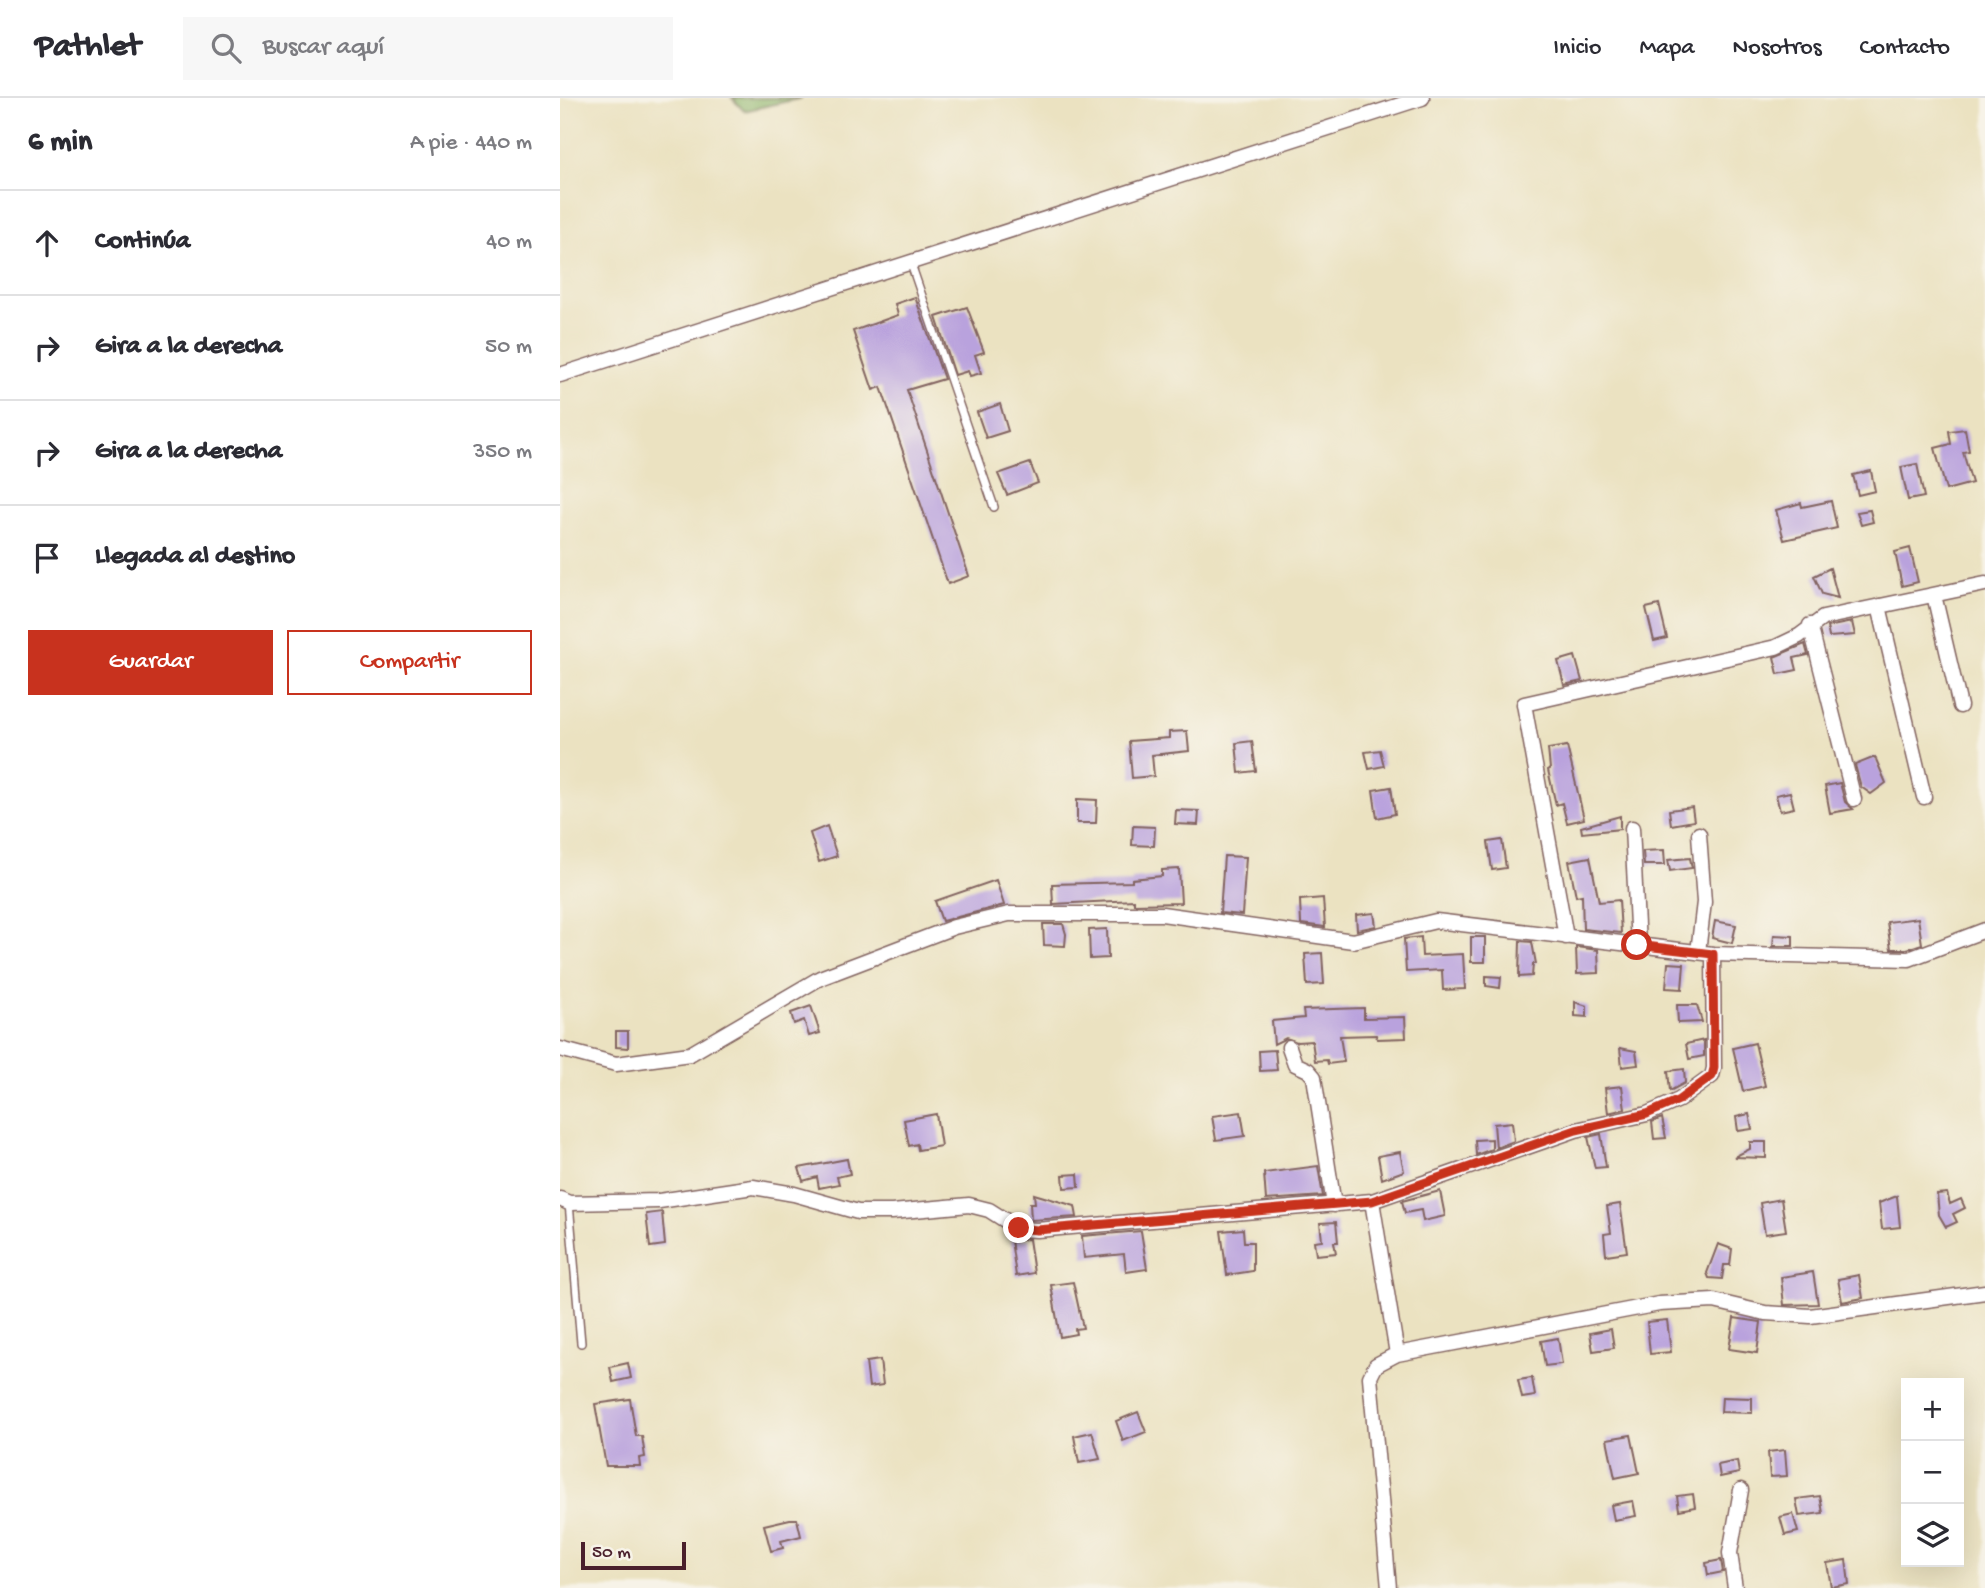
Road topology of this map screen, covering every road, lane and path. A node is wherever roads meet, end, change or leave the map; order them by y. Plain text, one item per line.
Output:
1 (1422, 98) edge
2 (910, 261) junction
3 (560, 375) edge
4 (994, 507) dead end
5 (1985, 584) edge
6 (1934, 595) junction
7 (1879, 606) junction
8 (1810, 625) junction
9 (1960, 706) dead end
10 (1924, 797) dead end
11 (1854, 799) dead end
12 (1632, 828) dead end
13 (1699, 834) dead end
14 (1985, 930) edge
15 (1566, 937) junction
16 (1637, 945) junction
17 (1705, 953) junction
18 (1289, 1046) dead end
19 (560, 1049) edge
20 (565, 1201) edge
21 (1372, 1201) junction
22 (1334, 1205) junction
23 (1985, 1292) edge
24 (581, 1343) dead end
25 (1397, 1354) junction
26 (1741, 1490) dead end
27 (1389, 1588) edge
28 (1735, 1588) edge

1 - 2 street
2 - 3 street
2 - 4 lane
5 - 6 street
6 - 7 street
6 - 9 street
7 - 8 street
7 - 10 street
8 - 11 street
8 - 15 street
12 - 16 street
13 - 17 street
14 - 17 street
15 - 16 street
15 - 19 street
16 - 17 street
17 - 21 street
18 - 22 street
20 - 22 street
20 - 24 lane
21 - 22 street
21 - 25 street
23 - 25 street
25 - 27 street
26 - 28 street

